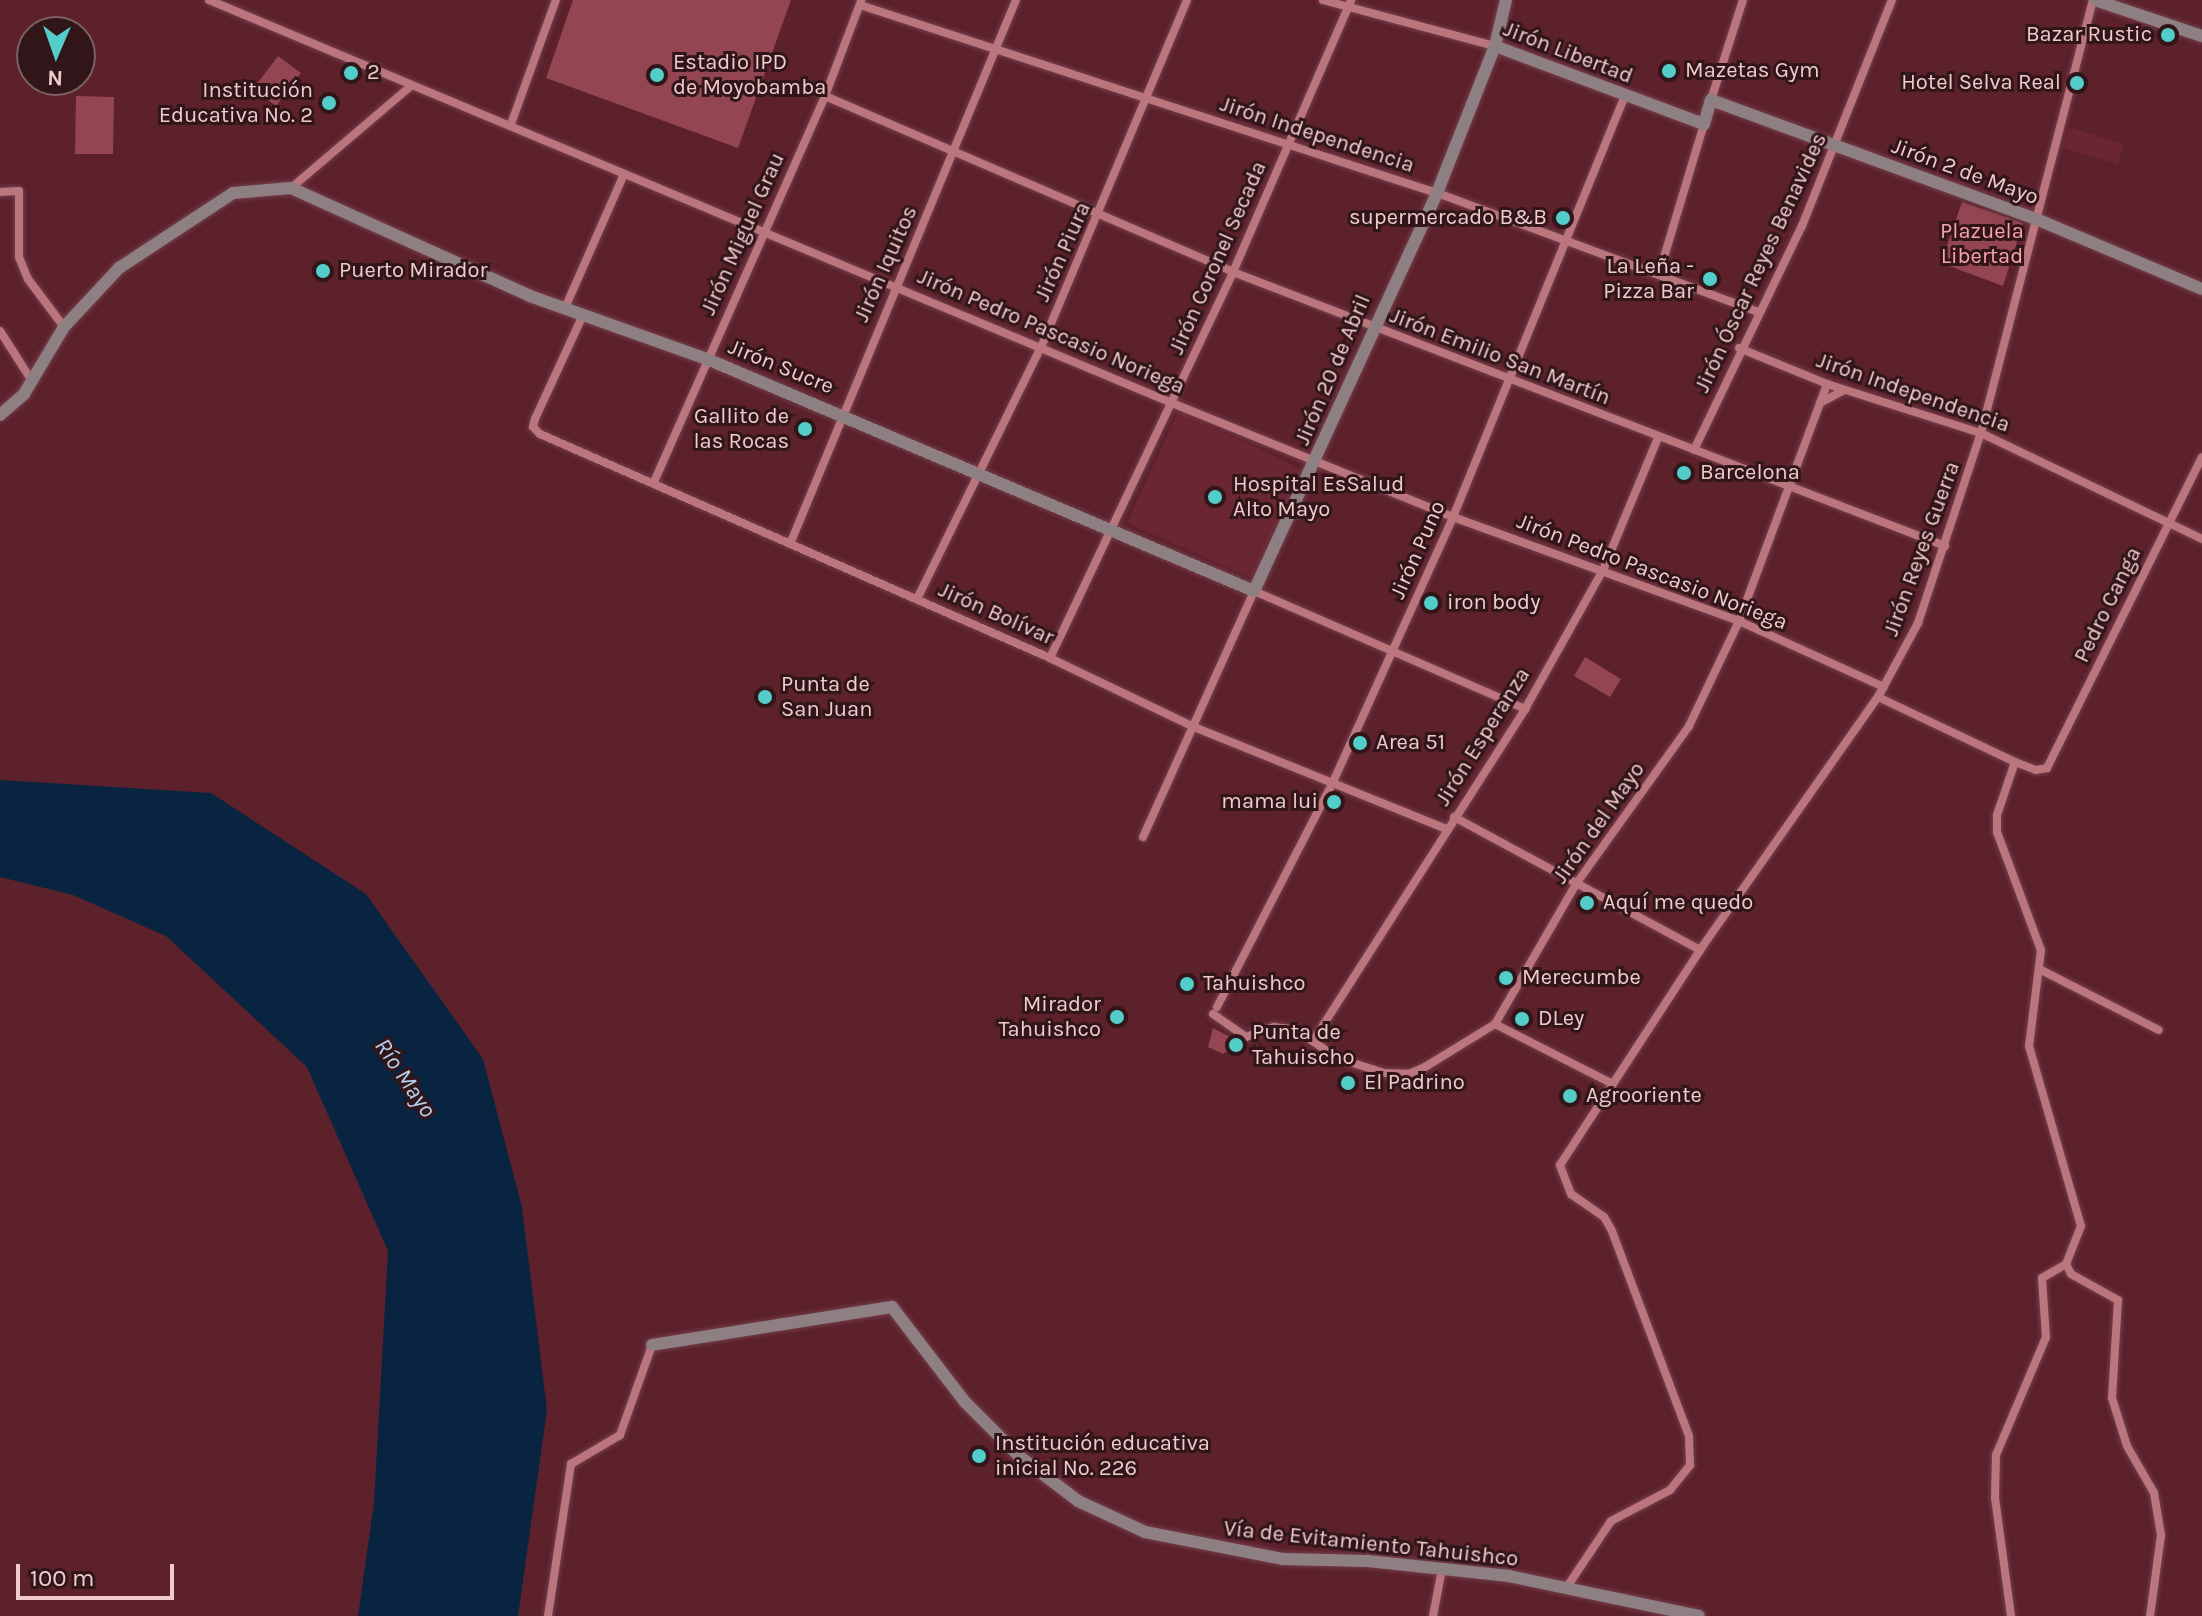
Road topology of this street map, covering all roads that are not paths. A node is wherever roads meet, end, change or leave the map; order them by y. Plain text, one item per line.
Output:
1 (209, 0) edge
2 (556, 0) edge
3 (1016, 0) edge
4 (1187, 0) edge
5 (1323, 0) edge
6 (1506, 0) edge
7 (1743, 0) edge
8 (1892, 0) edge
9 (2094, 0) edge
10 (861, 3) edge
11 (1350, 3) edge
12 (2202, 36) edge
13 (1495, 46) junction
14 (995, 50) junction
15 (411, 86) junction
16 (825, 96) junction
17 (1625, 96) junction
18 (1149, 100) junction
19 (1711, 100) junction
20 (511, 124) junction
21 (1704, 124) junction
22 (1288, 143) junction
23 (1837, 146) junction
24 (956, 152) junction
25 (624, 174) junction
26 (291, 188) junction
27 (0, 192) edge
28 (1437, 193) junction
29 (1100, 214) junction
30 (2034, 218) junction
31 (763, 233) junction
32 (1564, 238) junction
33 (1233, 272) junction
34 (1659, 274) junction
35 (895, 286) junction
36 (2202, 289) edge
37 (565, 308) junction
38 (1759, 312) junction
39 (583, 315) junction
40 (1372, 326) junction
41 (64, 327) junction
42 (0, 331) edge
43 (1042, 345) junction
44 (1739, 348) junction
45 (707, 359) junction
46 (1510, 380) junction
47 (32, 381) junction
48 (1827, 384) junction
49 (1844, 390) junction
50 (1172, 403) junction
51 (1820, 404) junction
52 (841, 414) junction
53 (0, 415) edge
54 (1981, 433) junction
55 (1658, 438) junction
56 (1694, 450) junction
57 (2202, 457) edge
58 (1317, 461) junction
59 (982, 472) junction
60 (654, 482) junction
61 (1790, 483) junction
62 (1453, 517) junction
63 (2169, 523) junction
64 (1112, 528) junction
65 (2202, 539) edge
66 (790, 544) junction
67 (1945, 546) junction
68 (1603, 570) junction
69 (1254, 591) junction
70 (917, 599) junction
71 (1739, 621) junction
72 (1393, 648) junction
73 (1050, 658) junction
74 (1884, 687) junction
75 (1878, 697) junction
76 (1525, 709) junction
77 (1194, 727) junction
78 (2015, 762) junction
79 (1333, 782) junction
80 (1454, 817) junction
81 (1447, 829) junction
82 (1143, 837) dead end
83 (1576, 884) junction
84 (1700, 950) junction
85 (2041, 970) junction
86 (1495, 1024) junction
87 (2159, 1030) dead end
88 (1246, 1037) joint
89 (1313, 1041) junction
90 (1611, 1083) junction
91 (2066, 1264) junction
92 (652, 1345) joint
93 (1442, 1569) junction
94 (1567, 1587) junction
95 (1695, 1615) edge
96 (548, 1616) edge
97 (1433, 1616) edge
98 (2011, 1616) edge
99 (2150, 1616) edge

1 - 15 street, Jirón Pedro Pascasio Noriega
2 - 20 street
3 - 14 street, Jirón Iquitos
4 - 18 street, Jirón Piura
5 - 11 street, Jirón Libertad
6 - 13 street, Jirón 20 de Abril
7 - 19 street
8 - 23 street, Jirón Óscar Reyes Benavides
9 - 12 street
9 - 30 street, Jirón Reyes Guerra
10 - 14 street, Jirón Independencia
10 - 16 street, Jirón Miguel Grau
11 - 13 street, Jirón Libertad
11 - 22 street, Jirón Coronel Secada
13 - 17 street, Jirón Libertad
13 - 28 street, Jirón 20 de Abril
14 - 18 street, Jirón Independencia
14 - 24 street, Jirón Iquitos
15 - 20 street, Jirón Pedro Pascasio Noriega
15 - 26 street
16 - 24 street, Jirón Emilio San Martín
16 - 31 street, Jirón Miguel Grau
17 - 21 street, Jirón Libertad
17 - 32 street, Jirón Puno
18 - 22 street, Jirón Independencia
18 - 29 street, Jirón Piura
19 - 21 street
19 - 23 street, Jirón 2 de Mayo
20 - 25 street, Jirón Pedro Pascasio Noriega
21 - 34 street
22 - 28 street, Jirón Independencia
22 - 33 street, Jirón Coronel Secada
23 - 30 street, Jirón 2 de Mayo
23 - 38 street, Jirón Óscar Reyes Benavides
24 - 29 street, Jirón Emilio San Martín
24 - 35 street, Jirón Iquitos
25 - 31 street, Jirón Pedro Pascasio Noriega
25 - 37 street
26 - 37 street, Jirón Sucre
26 - 41 street
27 - 41 street
28 - 32 street, Jirón Independencia
28 - 40 street, Jirón 20 de Abril
29 - 33 street, Jirón Emilio San Martín
29 - 43 street, Jirón Piura
30 - 36 street, Jirón 2 de Mayo
30 - 54 street, Jirón Reyes Guerra
31 - 35 street, Jirón Pedro Pascasio Noriega
31 - 45 street, Jirón Miguel Grau
32 - 34 street, Jirón Independencia
32 - 46 street, Jirón Puno
33 - 40 street, Jirón Emilio San Martín
33 - 50 street, Jirón Coronel Secada
34 - 38 street, Jirón Independencia
35 - 43 street, Jirón Pedro Pascasio Noriega
35 - 52 street, Jirón Iquitos
37 - 39 street, Jirón Sucre
38 - 44 street, Jirón Óscar Reyes Benavides
39 - 45 street, Jirón Sucre
39 - 60 street, Jirón Bolívar
40 - 46 street, Jirón Emilio San Martín
40 - 58 street, Jirón 20 de Abril
41 - 47 street
42 - 47 street
43 - 50 street, Jirón Pedro Pascasio Noriega
43 - 59 street, Jirón Piura
44 - 48 street, Jirón Independencia
44 - 56 street, Jirón Óscar Reyes Benavides
45 - 52 street, Jirón Sucre
45 - 60 street, Jirón Miguel Grau
46 - 55 street, Jirón Emilio San Martín
46 - 62 street, Jirón Puno
47 - 53 street
48 - 49 street, Jirón Independencia
48 - 51 street, Jirón del Mayo
49 - 51 street
49 - 54 street, Jirón Independencia
50 - 58 street, Jirón Pedro Pascasio Noriega
50 - 64 street, Jirón Coronel Secada
51 - 61 street, Jirón del Mayo
52 - 59 street, Jirón Sucre
52 - 66 street, Jirón Iquitos
54 - 63 street, Jirón Independencia
54 - 67 street, Jirón Reyes Guerra
55 - 56 street, Jirón Emilio San Martín
55 - 68 street, Jirón Esperanza
56 - 61 street, Jirón Emilio San Martín
57 - 63 street, Pedro Canga
58 - 62 street, Jirón Pedro Pascasio Noriega
58 - 69 street, Jirón 20 de Abril
59 - 64 street, Jirón Sucre
59 - 70 street, Jirón Piura
60 - 66 street, Jirón Bolívar
61 - 67 street, Jirón Emilio San Martín
61 - 71 street, Jirón del Mayo
62 - 68 street, Jirón Pedro Pascasio Noriega
62 - 72 street, Jirón Puno
63 - 65 street, Jirón Independencia
63 - 78 street, Pedro Canga
64 - 69 street, Jirón Sucre
64 - 73 street, Jirón Coronel Secada
66 - 70 street, Jirón Bolívar
67 - 74 street, Jirón Reyes Guerra
68 - 71 street, Jirón Pedro Pascasio Noriega
68 - 76 street, Jirón Esperanza
69 - 72 street
69 - 77 street, Jirón 20 de Abril
70 - 73 street, Jirón Bolívar
71 - 74 street, Jirón Pedro Pascasio Noriega
71 - 83 street, Jirón del Mayo
72 - 76 street
72 - 79 street, Jirón Puno
73 - 77 street, Jirón Bolívar
74 - 75 street, Jirón Reyes Guerra
75 - 78 street
75 - 84 street, Jirón Reyes Guerra
76 - 80 street, Jirón Esperanza
77 - 79 street, Jirón Bolívar
77 - 82 street, Jirón 20 de Abril
78 - 85 street
79 - 81 street, Jirón Bolívar
79 - 88 street, Jirón Puno
80 - 81 street, Jirón Esperanza
80 - 83 street
81 - 89 street, Jirón Esperanza
83 - 84 street
83 - 86 street, Jirón del Mayo
84 - 90 street, Jirón Reyes Guerra
85 - 87 street
85 - 91 street
86 - 89 street, Jirón del Mayo
86 - 90 street
88 - 89 street, Jirón del Mayo
90 - 94 street, Jirón Reyes Guerra
91 - 98 street
91 - 99 street
92 - 93 street, Vía de Evitamiento Tahuishco
92 - 96 street
93 - 94 street, Vía de Evitamiento Tahuishco
93 - 97 street
94 - 95 street, Vía de Evitamiento Tahuishco

